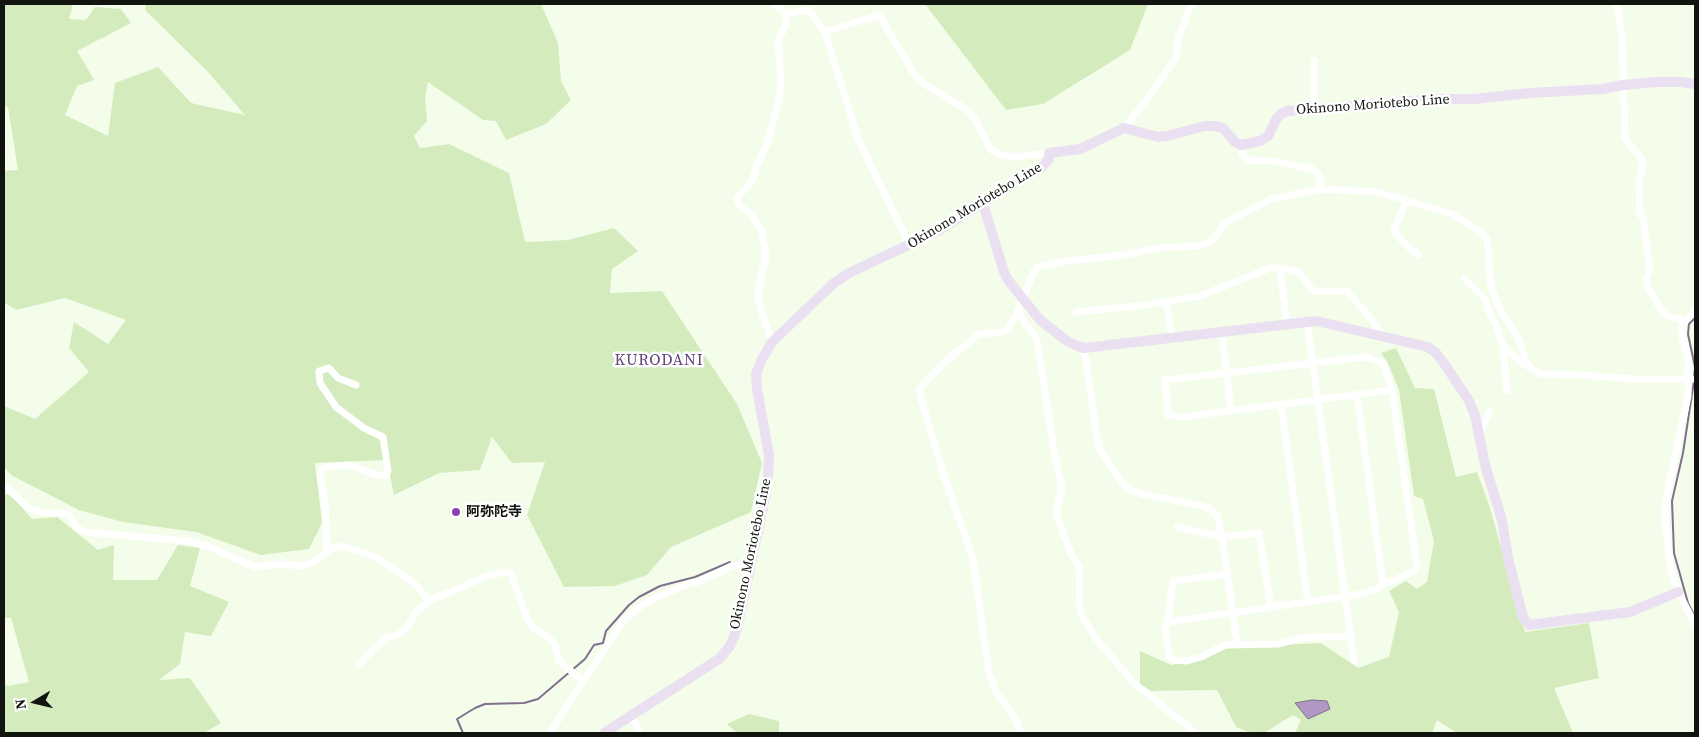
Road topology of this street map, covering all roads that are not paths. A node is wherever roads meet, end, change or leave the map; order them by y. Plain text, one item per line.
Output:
1 (775, 4) edge
2 (1191, 4) edge
3 (1617, 4) edge
4 (786, 14) junction
5 (825, 32) junction
6 (1314, 61) dead end
7 (1695, 84) edge
8 (1623, 85) junction
9 (1314, 110) junction
10 (1124, 128) junction
11 (1241, 145) junction
12 (1049, 153) junction
13 (1322, 190) junction
14 (1406, 202) junction
15 (983, 204) junction
16 (910, 246) junction
17 (1418, 255) dead end
18 (1280, 268) junction
19 (1464, 278) dead end
20 (1022, 297) junction
21 (1166, 302) junction
22 (1695, 310) edge
23 (1018, 311) junction
24 (1076, 312) dead end
25 (1685, 320) junction
26 (1307, 322) junction
27 (1287, 325) junction
28 (1222, 332) junction
29 (1383, 337) junction
30 (1172, 338) junction
31 (772, 342) junction
32 (1503, 346) junction
33 (1084, 348) junction
34 (1312, 362) junction
35 (1531, 369) junction
36 (1227, 372) junction
37 (1692, 379) edge
38 (356, 385) dead end
39 (1392, 390) junction
40 (1507, 391) dead end
41 (1357, 394) junction
42 (1317, 400) junction
43 (1281, 404) junction
44 (1231, 410) junction
45 (1489, 412) dead end
46 (1479, 436) junction
47 (4, 485) edge
48 (1176, 527) dead end
49 (1222, 537) junction
50 (327, 550) junction
51 (751, 564) junction
52 (1228, 574) junction
53 (1383, 584) junction
54 (1678, 592) junction
55 (1344, 597) junction
56 (429, 602) junction
57 (1308, 602) junction
58 (1271, 608) junction
59 (1233, 613) junction
60 (1168, 622) junction
61 (1695, 624) edge
62 (1350, 636) junction
63 (1237, 643) junction
64 (1354, 660) dead end
65 (359, 664) dead end
66 (583, 681) junction
67 (632, 716) junction
68 (550, 733) edge
69 (604, 733) edge
70 (640, 733) edge
71 (1021, 733) edge
72 (1196, 733) edge

1 - 4 street
2 - 10 street
3 - 8 street
4 - 5 street
4 - 31 street
5 - 12 street
5 - 16 street
6 - 9 street
7 - 8 main road, Okinono Moriotebo Line
8 - 9 main road, Okinono Moriotebo Line
8 - 25 street
9 - 11 main road, Okinono Moriotebo Line
10 - 11 main road
10 - 12 main road, Okinono Moriotebo Line
11 - 13 street
12 - 15 main road, Okinono Moriotebo Line
13 - 14 street
13 - 20 street
14 - 17 street
14 - 35 street
15 - 16 main road, Okinono Moriotebo Line
15 - 20 main road
16 - 31 main road, Okinono Moriotebo Line
18 - 21 street
18 - 27 street
18 - 29 street
19 - 32 street
20 - 23 street
20 - 33 main road
21 - 24 street
21 - 30 street
22 - 25 street
23 - 71 street
23 - 72 street
25 - 37 street
26 - 27 main road
26 - 29 main road
26 - 34 street
27 - 28 main road
28 - 30 main road
28 - 36 street
29 - 46 main road
30 - 33 main road
31 - 51 main road, Okinono Moriotebo Line
32 - 35 street
32 - 40 street
33 - 49 street
34 - 36 street
34 - 39 street
34 - 42 street
35 - 37 street
36 - 44 street
36 - 44 street
37 - 54 street
38 - 50 street
39 - 41 street
39 - 53 street
41 - 42 street
41 - 53 street
42 - 43 street
42 - 55 street
43 - 44 street
43 - 57 street
45 - 46 street
46 - 54 main road
47 - 50 street
48 - 49 street
49 - 52 street
49 - 58 street
50 - 56 street
51 - 66 street
51 - 67 main road, Okinono Moriotebo Line
52 - 59 street
52 - 60 street
53 - 55 street
54 - 61 street
55 - 57 street
55 - 62 street
56 - 65 street
56 - 66 street
57 - 58 street
58 - 59 street
59 - 60 street
59 - 63 street
60 - 63 street
62 - 63 street
62 - 64 street
66 - 68 street
67 - 69 main road, Okinono Moriotebo Line
67 - 70 street

